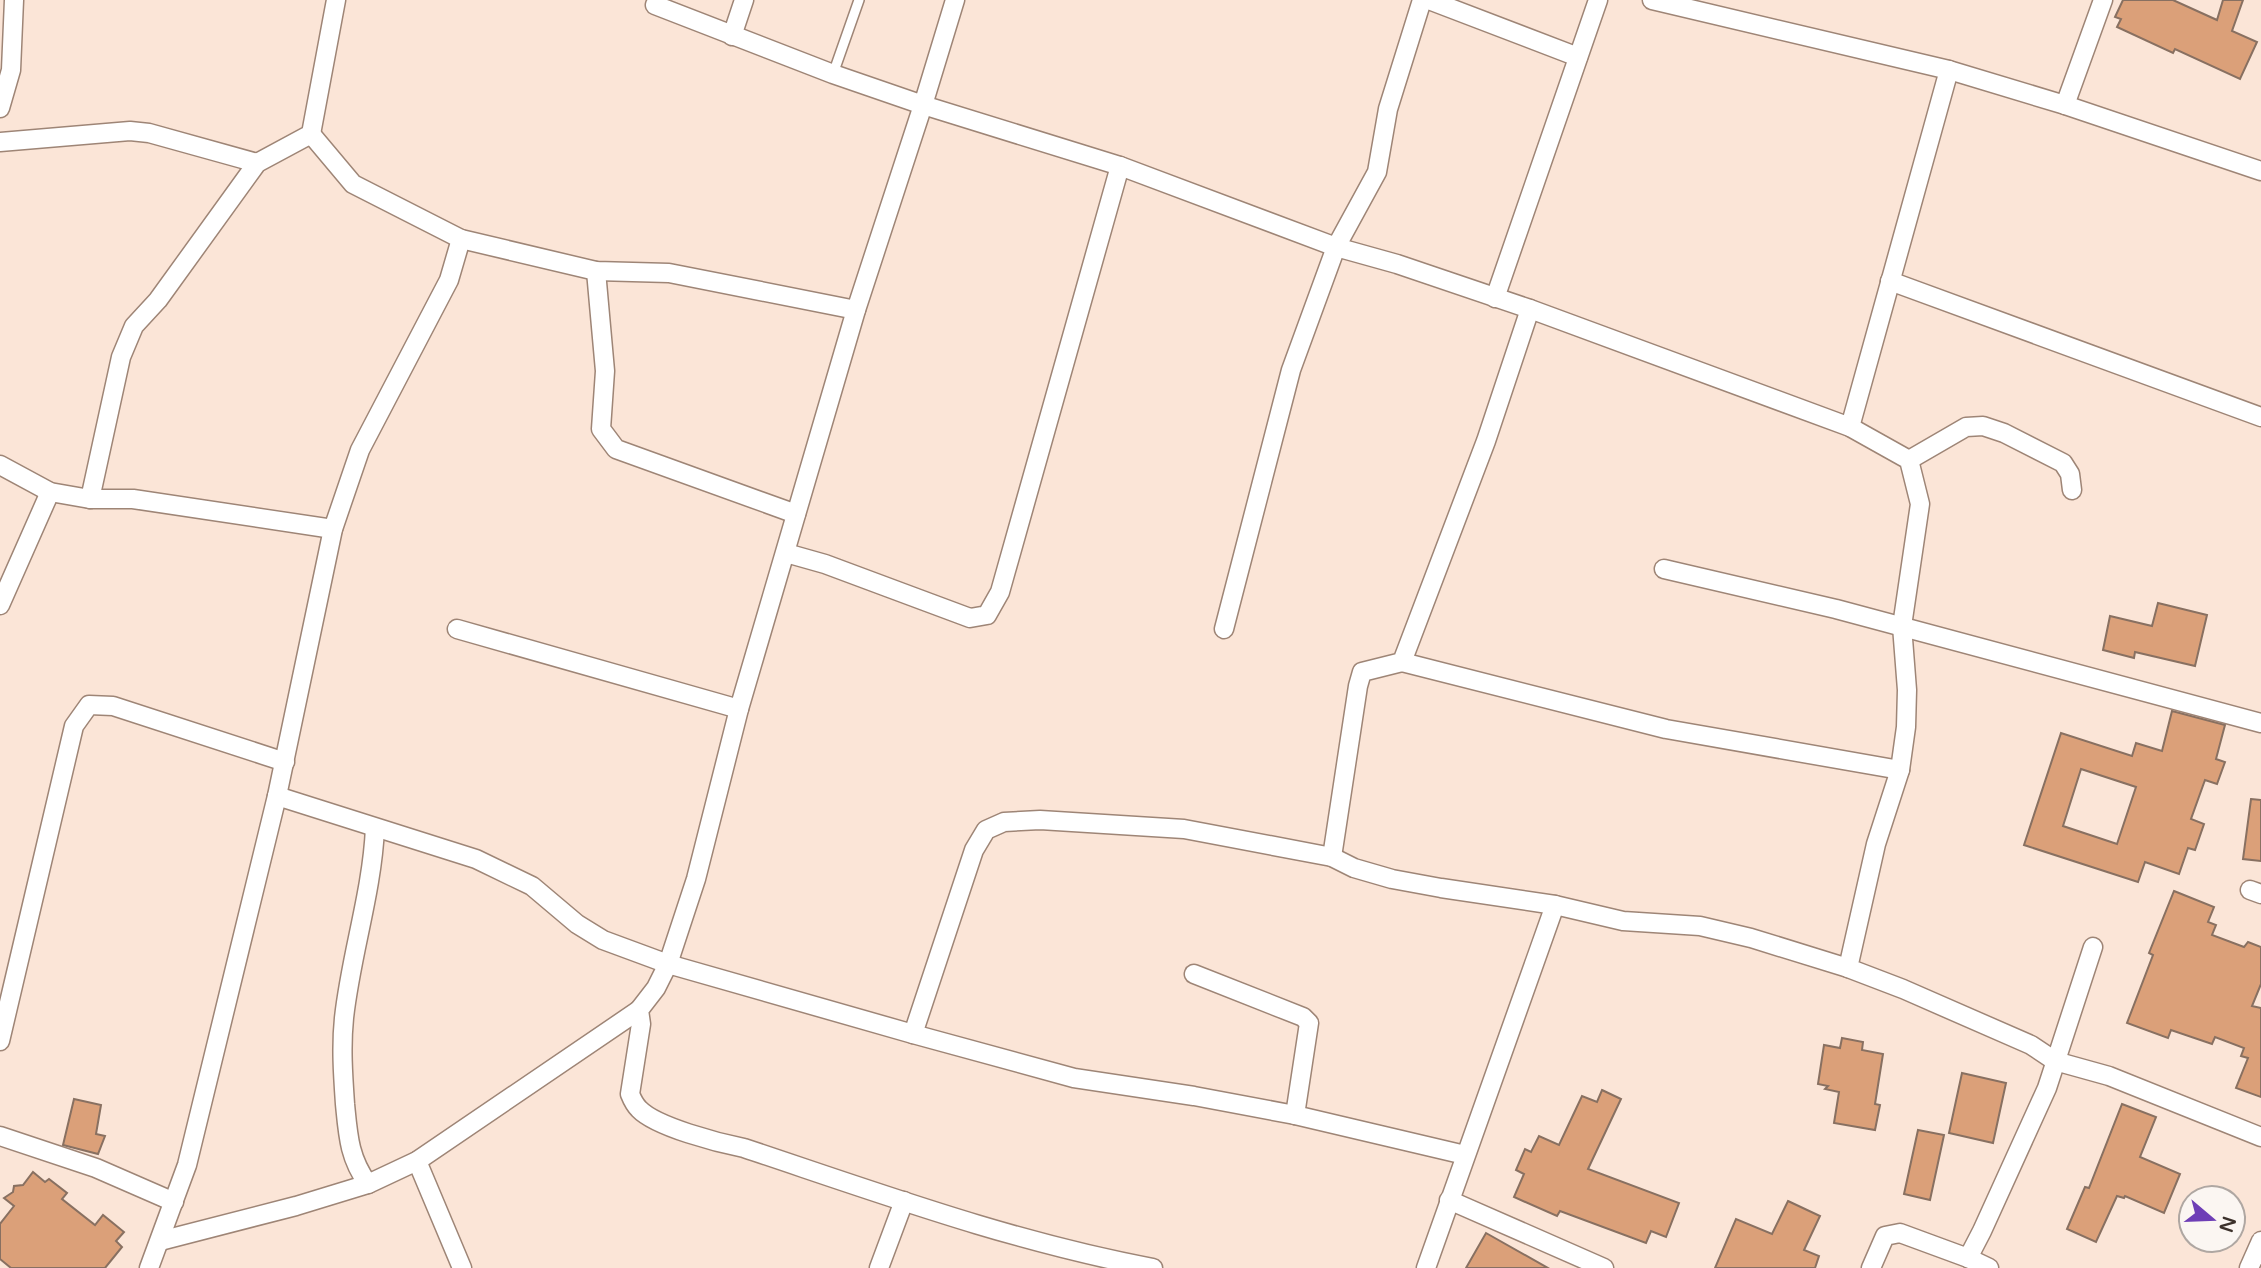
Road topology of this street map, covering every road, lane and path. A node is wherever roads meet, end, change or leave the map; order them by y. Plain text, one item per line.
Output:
1 (14, 0) edge
2 (336, 0) edge
3 (744, 0) edge
4 (859, 0) edge
5 (955, 0) edge
6 (1422, 0) edge
7 (1429, 0) edge
8 (1598, 0) edge
9 (1652, 0) edge
10 (2103, 0) edge
11 (655, 5) dead end
12 (732, 36) junction
13 (1578, 57) junction
14 (1949, 70) junction
15 (834, 75) junction
16 (923, 105) junction
17 (2065, 105) junction
18 (0, 108) edge
19 (311, 134) junction
20 (0, 142) edge
21 (257, 163) junction
22 (1120, 166) junction
23 (2261, 171) edge
24 (461, 239) junction
25 (1336, 247) junction
26 (596, 271) junction
27 (1890, 281) junction
28 (1495, 298) junction
29 (1530, 309) junction
30 (856, 310) junction
31 (2261, 417) edge
32 (1850, 428) junction
33 (1909, 460) junction
34 (0, 465) edge
35 (2072, 490) dead end
36 (50, 492) junction
37 (90, 499) junction
38 (796, 514) junction
39 (333, 529) junction
40 (786, 553) junction
41 (1664, 569) dead end
42 (0, 605) edge
43 (1902, 626) junction
44 (457, 629) dead end
45 (1224, 629) dead end
46 (1402, 662) junction
47 (739, 709) junction
48 (2261, 723) edge
49 (285, 762) junction
50 (1900, 770) junction
51 (277, 796) junction
52 (375, 828) junction
53 (1332, 858) junction
54 (1555, 905) junction
55 (2093, 947) dead end
56 (668, 964) junction
57 (1848, 968) junction
58 (1194, 974) dead end
59 (639, 1010) junction
60 (912, 1034) junction
61 (0, 1041) edge
62 (2055, 1061) junction
63 (1295, 1115) junction
64 (0, 1136) edge
65 (2261, 1137) edge
66 (1465, 1155) junction
67 (417, 1161) junction
68 (368, 1184) junction
69 (1449, 1199) junction
70 (904, 1201) junction
71 (174, 1202) junction
72 (160, 1241) junction
73 (2261, 1241) edge
74 (1968, 1258) junction
75 (149, 1268) edge
76 (462, 1268) edge
77 (879, 1268) edge
78 (1153, 1268) edge
79 (1426, 1268) edge
80 (1604, 1268) edge
81 (1871, 1268) edge
82 (1989, 1268) edge
83 (2249, 1268) edge

1 - 18 street
2 - 19 street
3 - 12 street
4 - 15 lane
5 - 16 street
6 - 25 street
7 - 13 street
8 - 13 street
9 - 14 street
10 - 17 street
11 - 12 street
12 - 15 street
13 - 28 street
14 - 17 street
14 - 27 street
15 - 16 street
16 - 22 street
16 - 30 street
17 - 23 street
19 - 21 street
19 - 24 street
20 - 21 street
21 - 37 street
22 - 25 street
22 - 40 street
24 - 26 street
24 - 39 street
25 - 28 street
25 - 45 street
26 - 30 street
26 - 38 street
27 - 31 street
27 - 32 street
28 - 29 street
29 - 32 street
29 - 46 street
30 - 38 street
32 - 33 street
33 - 35 street
33 - 43 street
34 - 36 street
36 - 37 street
36 - 42 street
37 - 39 street
38 - 40 street
39 - 49 street
40 - 47 street
41 - 43 street
43 - 48 street
43 - 50 street
44 - 47 street
46 - 50 street
46 - 53 street
47 - 56 street
49 - 51 street
49 - 61 street
50 - 57 street
51 - 52 street
51 - 71 street
52 - 56 street
52 - 68 street
53 - 54 street
53 - 60 street
54 - 57 street
54 - 66 street
55 - 62 street
56 - 59 street
56 - 60 street
57 - 62 street
58 - 63 street
59 - 67 street
59 - 70 street
60 - 63 street
62 - 65 street
62 - 74 street
63 - 66 street
64 - 71 street
66 - 69 street
67 - 68 street
67 - 76 street
68 - 72 street
69 - 79 street
69 - 80 street
70 - 77 street
70 - 78 street
71 - 72 street
72 - 75 street
73 - 83 street
74 - 81 street
74 - 82 street

